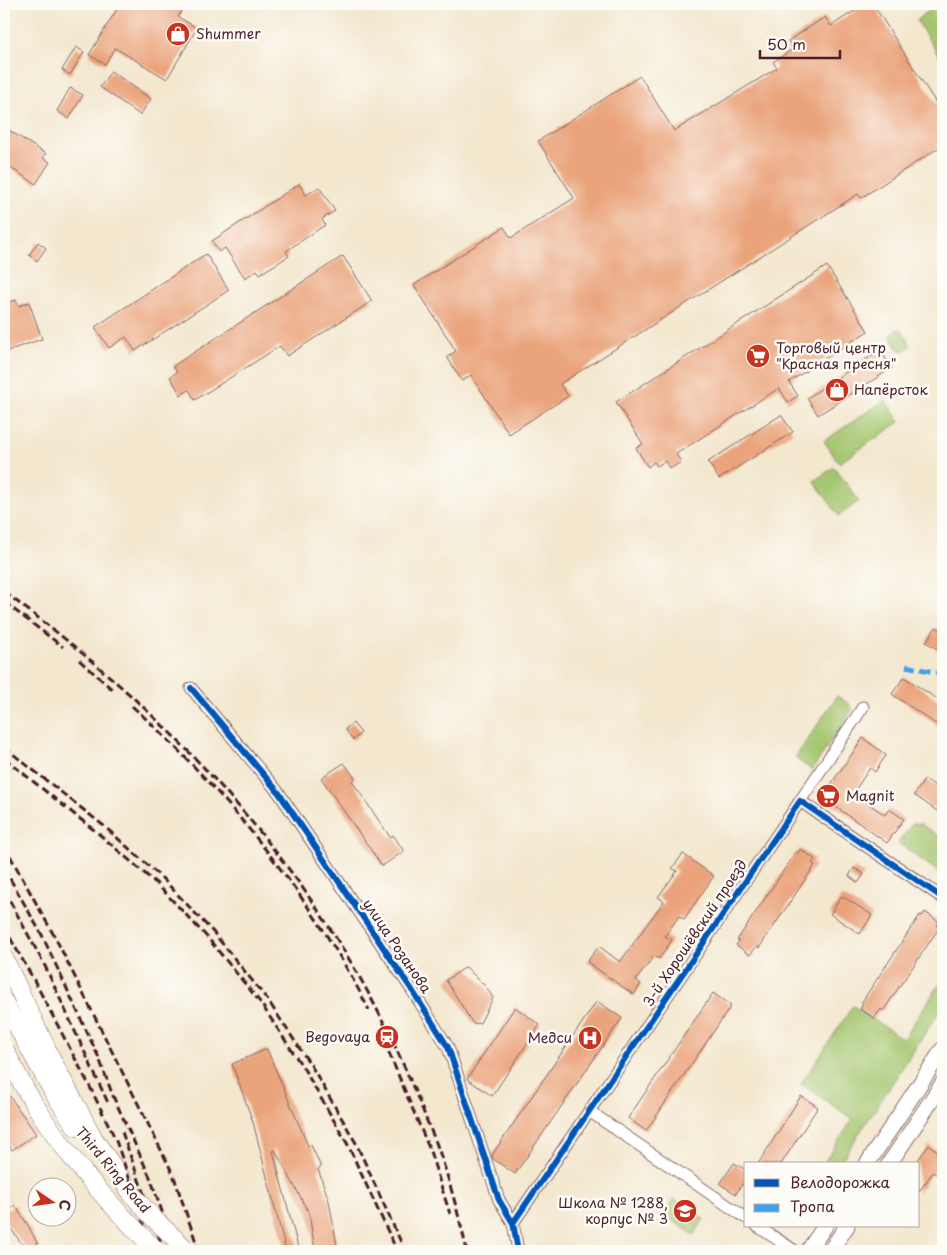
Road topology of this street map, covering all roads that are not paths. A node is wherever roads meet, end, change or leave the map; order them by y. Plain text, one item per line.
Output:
1 (190, 688) dead end
2 (863, 707) dead end
3 (800, 800) junction
4 (943, 898) edge
5 (4, 958) edge
6 (4, 1002) edge
7 (4, 1048) edge
8 (943, 1049) edge
9 (943, 1083) edge
10 (589, 1111) junction
11 (868, 1162) edge
12 (890, 1162) edge
13 (132, 1194) junction
14 (744, 1217) edge
15 (513, 1223) junction
16 (760, 1228) edge
17 (823, 1228) edge
18 (846, 1228) edge
19 (157, 1251) edge
20 (188, 1251) edge
21 (518, 1251) edge
22 (795, 1251) edge
23 (808, 1251) edge
24 (830, 1251) edge

1 - 15 street, улица Розанова
2 - 3 street, 3-й Хорошёвский проезд
3 - 4 street
3 - 10 street, 3-й Хорошёвский проезд
5 - 13 main road
6 - 13 main road, Third Ring Road
7 - 19 main road, Third Ring Road, bridge
8 - 11 main road
9 - 12 main road
10 - 14 street
10 - 15 street, 3-й Хорошёвский проезд
13 - 20 main road, Third Ring Road, bridge
15 - 21 street, улица Розанова
16 - 22 street
17 - 23 main road
18 - 24 main road

